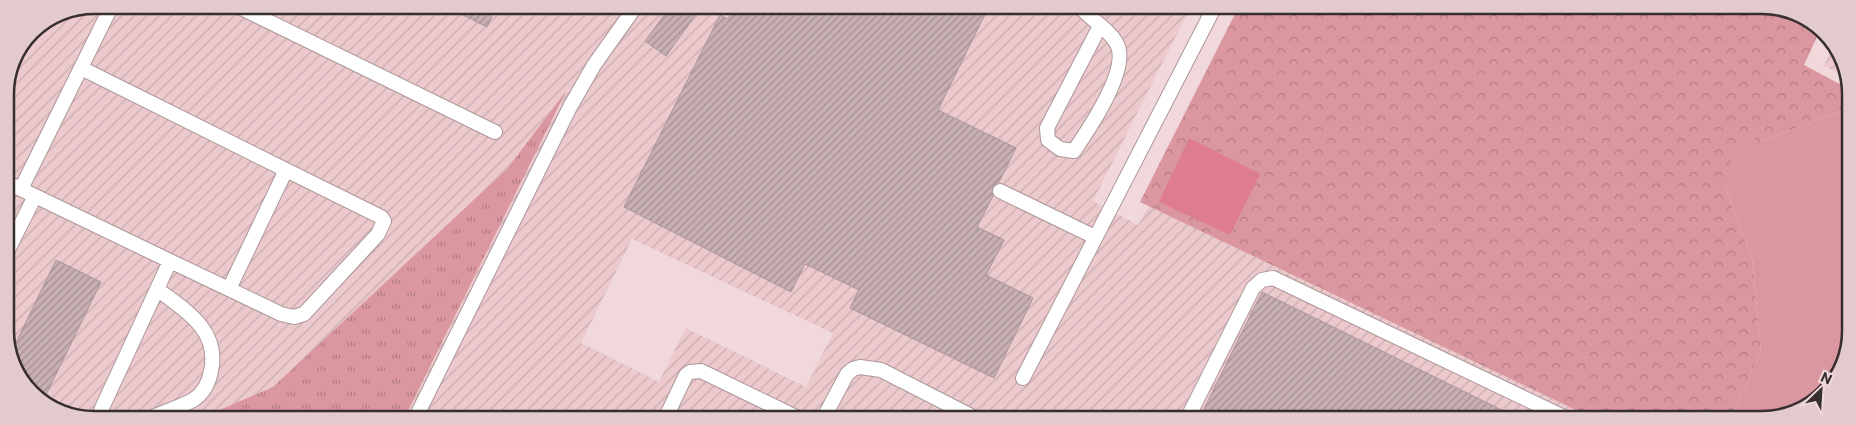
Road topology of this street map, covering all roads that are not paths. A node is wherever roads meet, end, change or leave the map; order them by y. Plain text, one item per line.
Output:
1 (108, 14) edge
2 (254, 14) edge
3 (630, 14) edge
4 (1087, 14) edge
5 (1211, 14) edge
6 (1100, 26) junction
7 (81, 68) junction
8 (495, 132) dead end
9 (286, 170) junction
10 (14, 186) edge
11 (21, 189) junction
12 (1000, 190) dead end
13 (36, 196) junction
14 (1095, 237) junction
15 (14, 239) edge
16 (170, 261) junction
17 (157, 289) junction
18 (229, 289) junction
19 (1023, 378) dead end
20 (101, 411) edge
21 (166, 411) edge
22 (419, 411) edge
23 (669, 411) edge
24 (784, 411) edge
25 (827, 411) edge
26 (961, 411) edge
27 (1191, 411) edge
28 (1551, 411) edge

1 - 7 street
2 - 8 street
3 - 22 street
4 - 6 street
5 - 14 street
6 - 6 street
7 - 9 street
7 - 11 street
9 - 18 street
9 - 18 street
10 - 11 street
11 - 13 street
12 - 14 street
13 - 15 street
13 - 16 street
14 - 19 street
16 - 17 street
16 - 18 street
17 - 20 street
17 - 21 street
23 - 24 street
25 - 26 street
27 - 28 street

